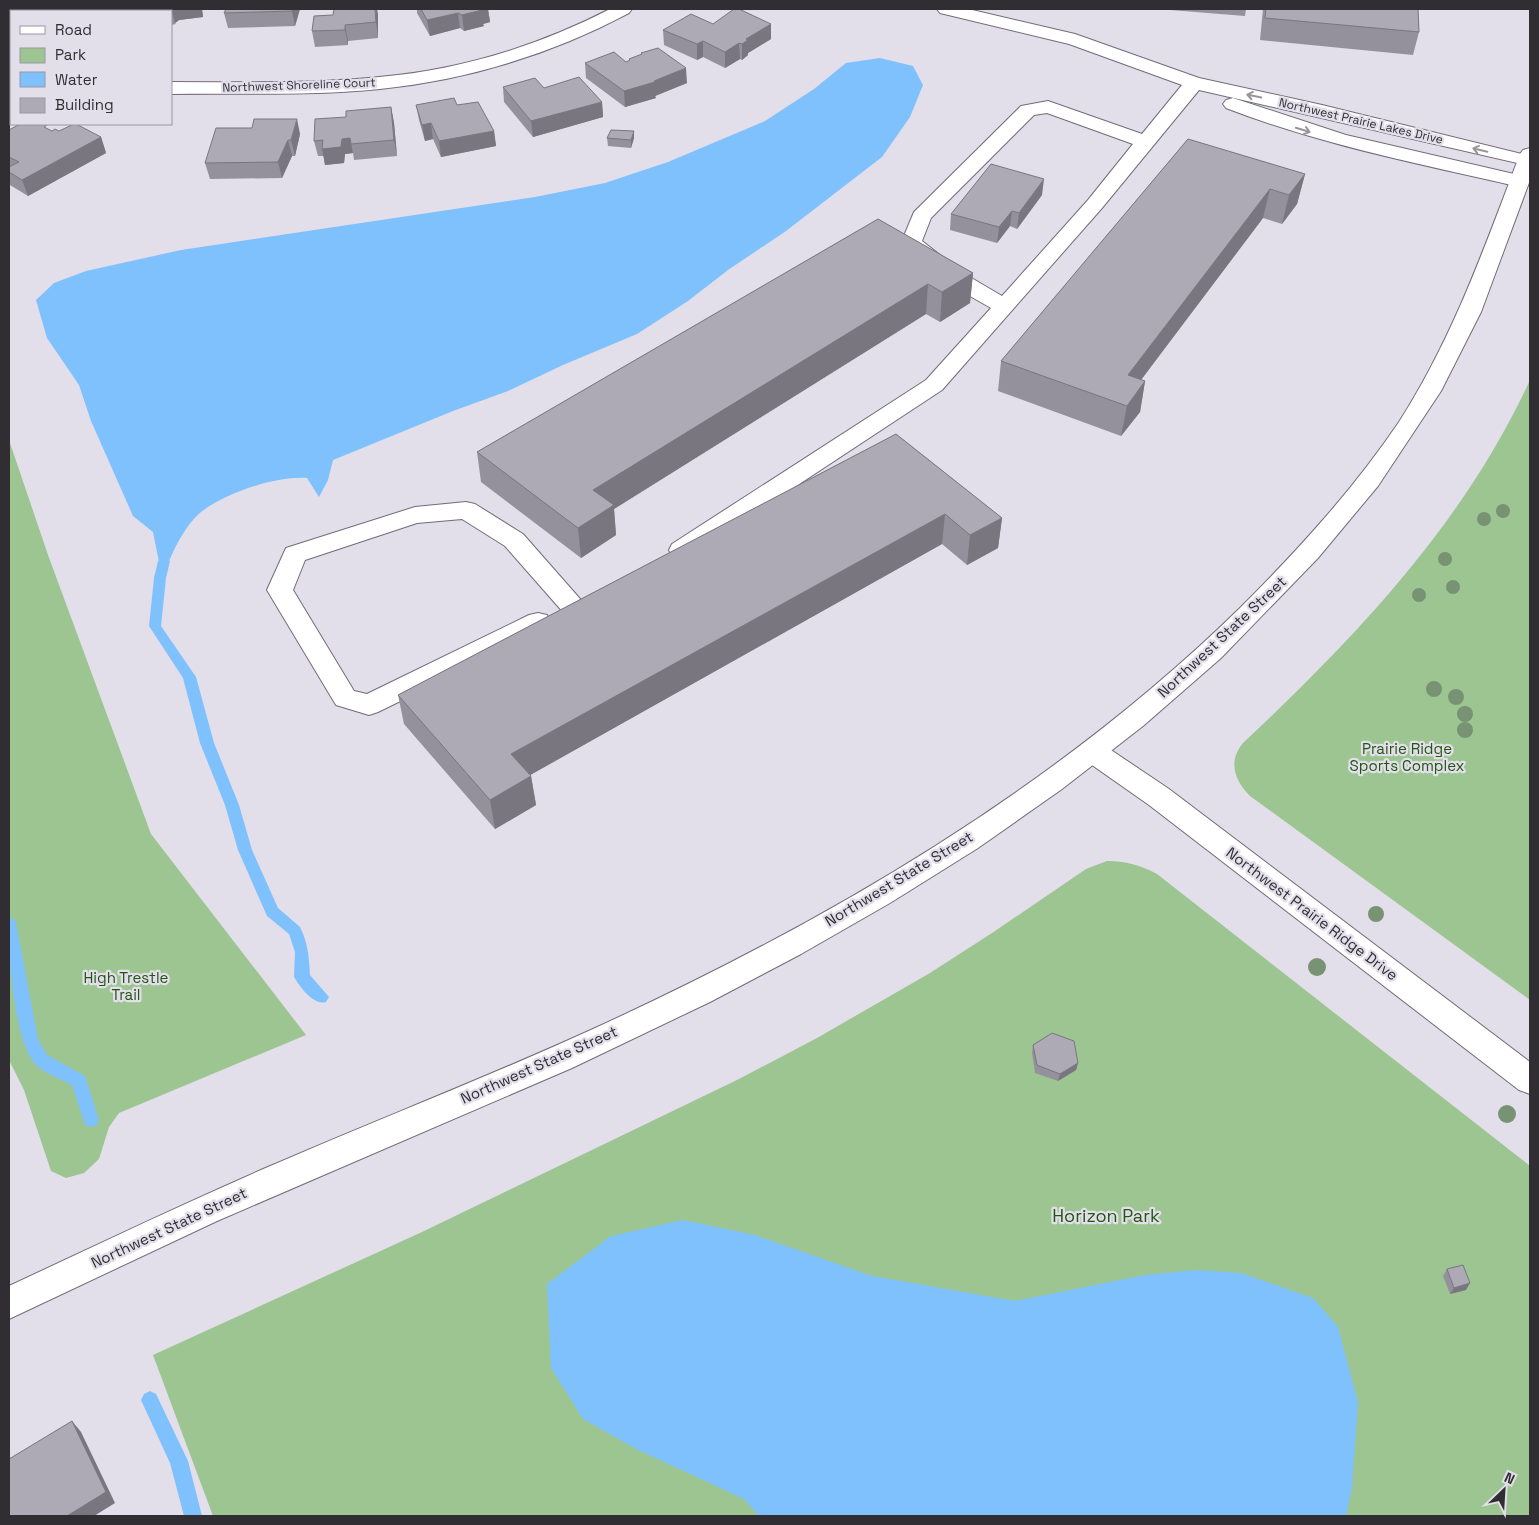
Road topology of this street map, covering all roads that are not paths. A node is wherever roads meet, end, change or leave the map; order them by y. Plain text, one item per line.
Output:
1 (623, 9) edge
2 (946, 9) edge
3 (1194, 83) junction
4 (172, 88) edge
5 (1146, 142) junction
6 (1526, 165) edge
7 (1004, 306) junction
8 (663, 561) edge
9 (580, 602) joint
10 (1092, 751) junction
11 (1530, 1080) edge
12 (9, 1303) edge

1 - 4 main road, Northwest Shoreline Court
2 - 3 main road, Northwest Prairie Lakes Drive
3 - 5 main road
3 - 6 main road, Northwest Prairie Lakes Drive
5 - 7 main road
5 - 7 main road
6 - 10 main road, Northwest State Street
7 - 8 main road
9 - 9 main road
10 - 11 main road, Northwest Prairie Ridge Drive
10 - 12 main road, Northwest State Street

